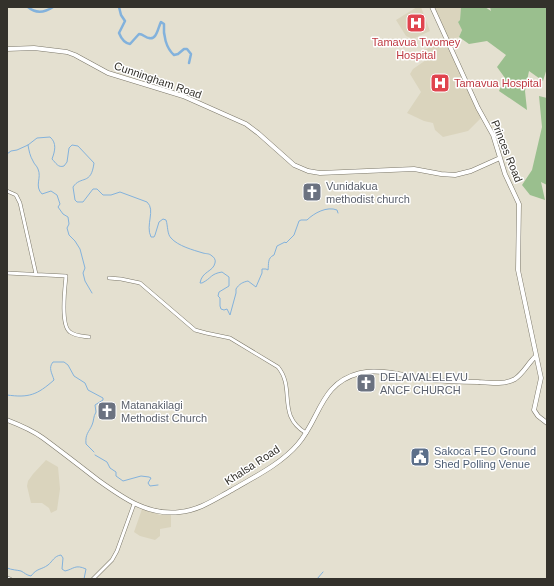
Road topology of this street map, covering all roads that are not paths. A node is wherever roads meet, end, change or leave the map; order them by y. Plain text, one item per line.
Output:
1 (432, 7) edge
2 (7, 49) edge
3 (500, 158) junction
4 (7, 191) edge
5 (7, 273) edge
6 (36, 274) junction
7 (109, 278) dead end
8 (89, 337) dead end
9 (536, 356) junction
10 (7, 420) edge
11 (547, 423) edge
12 (306, 433) junction
13 (134, 504) junction
14 (7, 578) edge
15 (10, 579) edge
16 (93, 579) edge

1 - 3 main road, Princes Road
2 - 3 main road, Cunningham Road
3 - 9 main road, Princes Road
4 - 6 street
5 - 6 street
6 - 8 street
7 - 12 street
9 - 11 main road, Princes Road
9 - 12 main road, Khalsa Road
10 - 13 main road, Khalsa Road
12 - 13 main road, Khalsa Road
13 - 16 street
14 - 15 street

